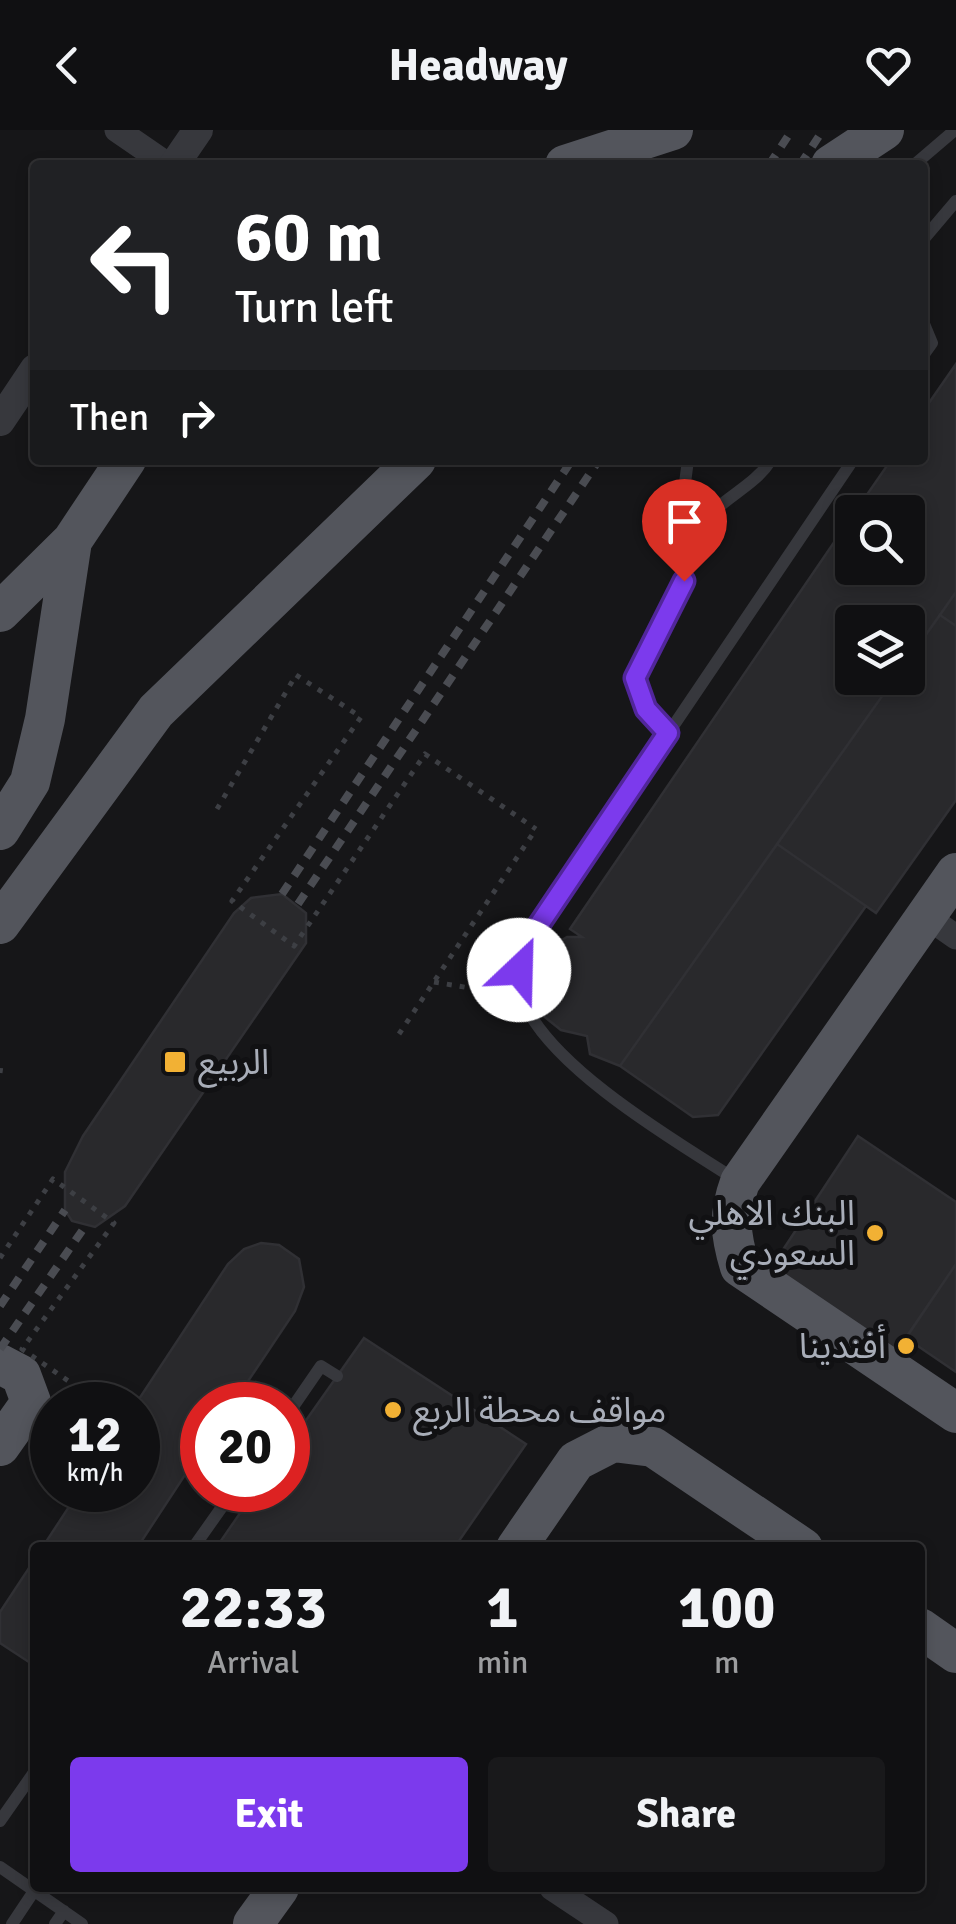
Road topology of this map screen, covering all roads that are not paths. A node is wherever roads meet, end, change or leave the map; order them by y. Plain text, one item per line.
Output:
1 (117, 130) edge
2 (198, 130) edge
3 (673, 130) edge
4 (884, 130) edge
5 (955, 130) edge
6 (163, 160) edge
7 (175, 160) edge
8 (580, 160) edge
9 (839, 160) edge
10 (920, 160) edge
11 (956, 201) edge
12 (928, 234) edge
13 (18, 378) edge
14 (0, 421) edge
15 (123, 465) edge
16 (411, 465) edge
17 (687, 465) edge
18 (768, 465) edge
19 (850, 465) edge
20 (702, 523) junction
21 (72, 541) junction
22 (0, 612) edge
23 (668, 733) junction
24 (0, 830) edge
25 (956, 873) edge
26 (0, 924) edge
27 (941, 927) edge
28 (740, 1182) junction
29 (0, 1364) edge
30 (337, 1376) dead end
31 (310, 1383) edge
32 (956, 1413) edge
33 (0, 1446) edge
34 (218, 1512) edge
35 (197, 1542) edge
36 (520, 1542) edge
37 (795, 1542) edge
38 (925, 1631) edge
39 (956, 1653) edge
40 (30, 1778) edge
41 (0, 1821) edge
42 (2, 1871) edge
43 (30, 1888) edge
44 (33, 1892) edge
45 (36, 1892) edge
46 (276, 1892) edge
47 (558, 1892) edge
48 (64, 1911) junction
49 (12, 1924) edge
50 (55, 1924) edge
51 (82, 1924) edge
52 (253, 1924) edge
53 (606, 1924) edge

1 - 6 street
2 - 7 street
3 - 8 main road
4 - 9 main road
5 - 10 lane
11 - 12 lane
13 - 14 street
15 - 21 main road
16 - 26 main road
17 - 20 lane
18 - 20 lane
19 - 23 lane
20 - 23 lane
21 - 22 main road
21 - 24 main road
23 - 28 lane
25 - 27 main road
27 - 28 main road
28 - 32 main road
29 - 33 main road
30 - 31 lane
34 - 35 lane
36 - 37 main road
38 - 39 main road
40 - 41 lane
42 - 43 lane
44 - 49 lane
45 - 48 lane
46 - 52 main road
47 - 53 street
48 - 50 lane
48 - 51 lane

